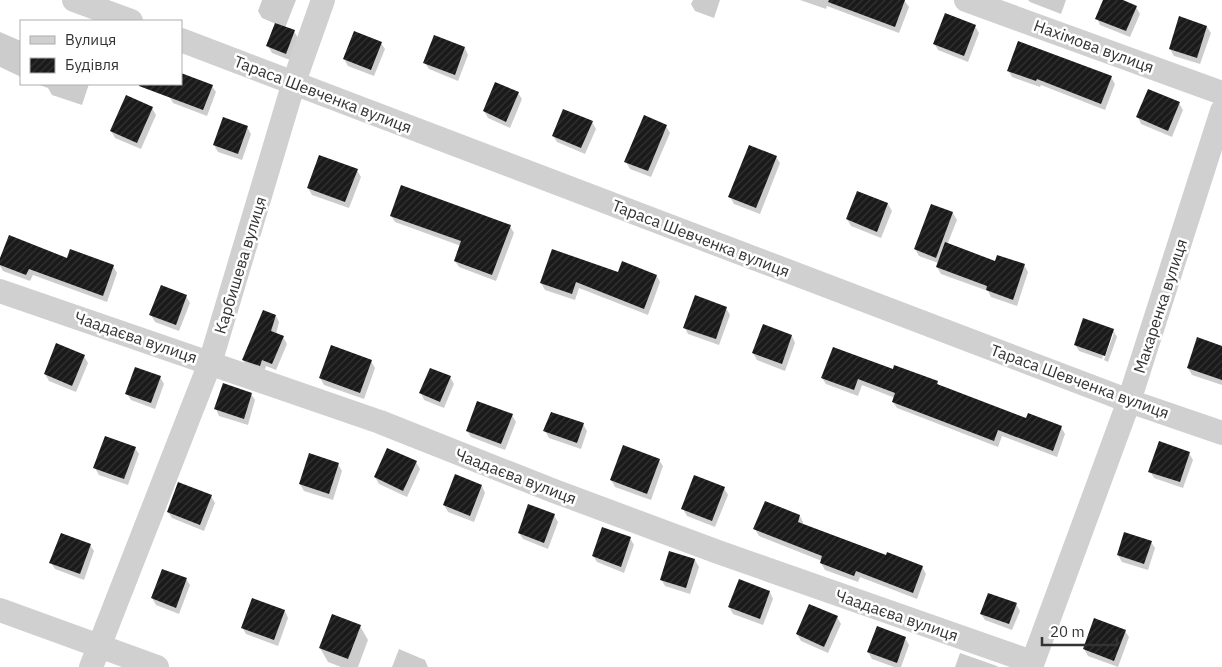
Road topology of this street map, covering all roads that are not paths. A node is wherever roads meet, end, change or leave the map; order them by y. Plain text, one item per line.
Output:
1 (74, 0) edge
2 (323, 0) edge
3 (966, 0) edge
4 (128, 20) edge
5 (182, 40) edge
6 (294, 82) junction
7 (1222, 93) edge
8 (1222, 111) edge
9 (0, 291) edge
10 (210, 363) junction
11 (1129, 401) junction
12 (1222, 433) edge
13 (0, 610) edge
14 (95, 657) edge
15 (1032, 664) edge
16 (157, 667) edge

1 - 4 street
2 - 6 street, Карбишева вулиця
3 - 7 street, Нахімова вулиця
5 - 6 street, Тараса Шевченка вулиця
6 - 10 street, Карбишева вулиця
6 - 11 street, Тараса Шевченка вулиця
8 - 11 street, Макаренка вулиця
9 - 10 street, Чаадаєва вулиця
10 - 14 street, Карбишева вулиця
10 - 15 street, Чаадаєва вулиця
11 - 12 street, Тараса Шевченка вулиця
11 - 15 street, Макаренка вулиця
13 - 14 street
14 - 16 street

